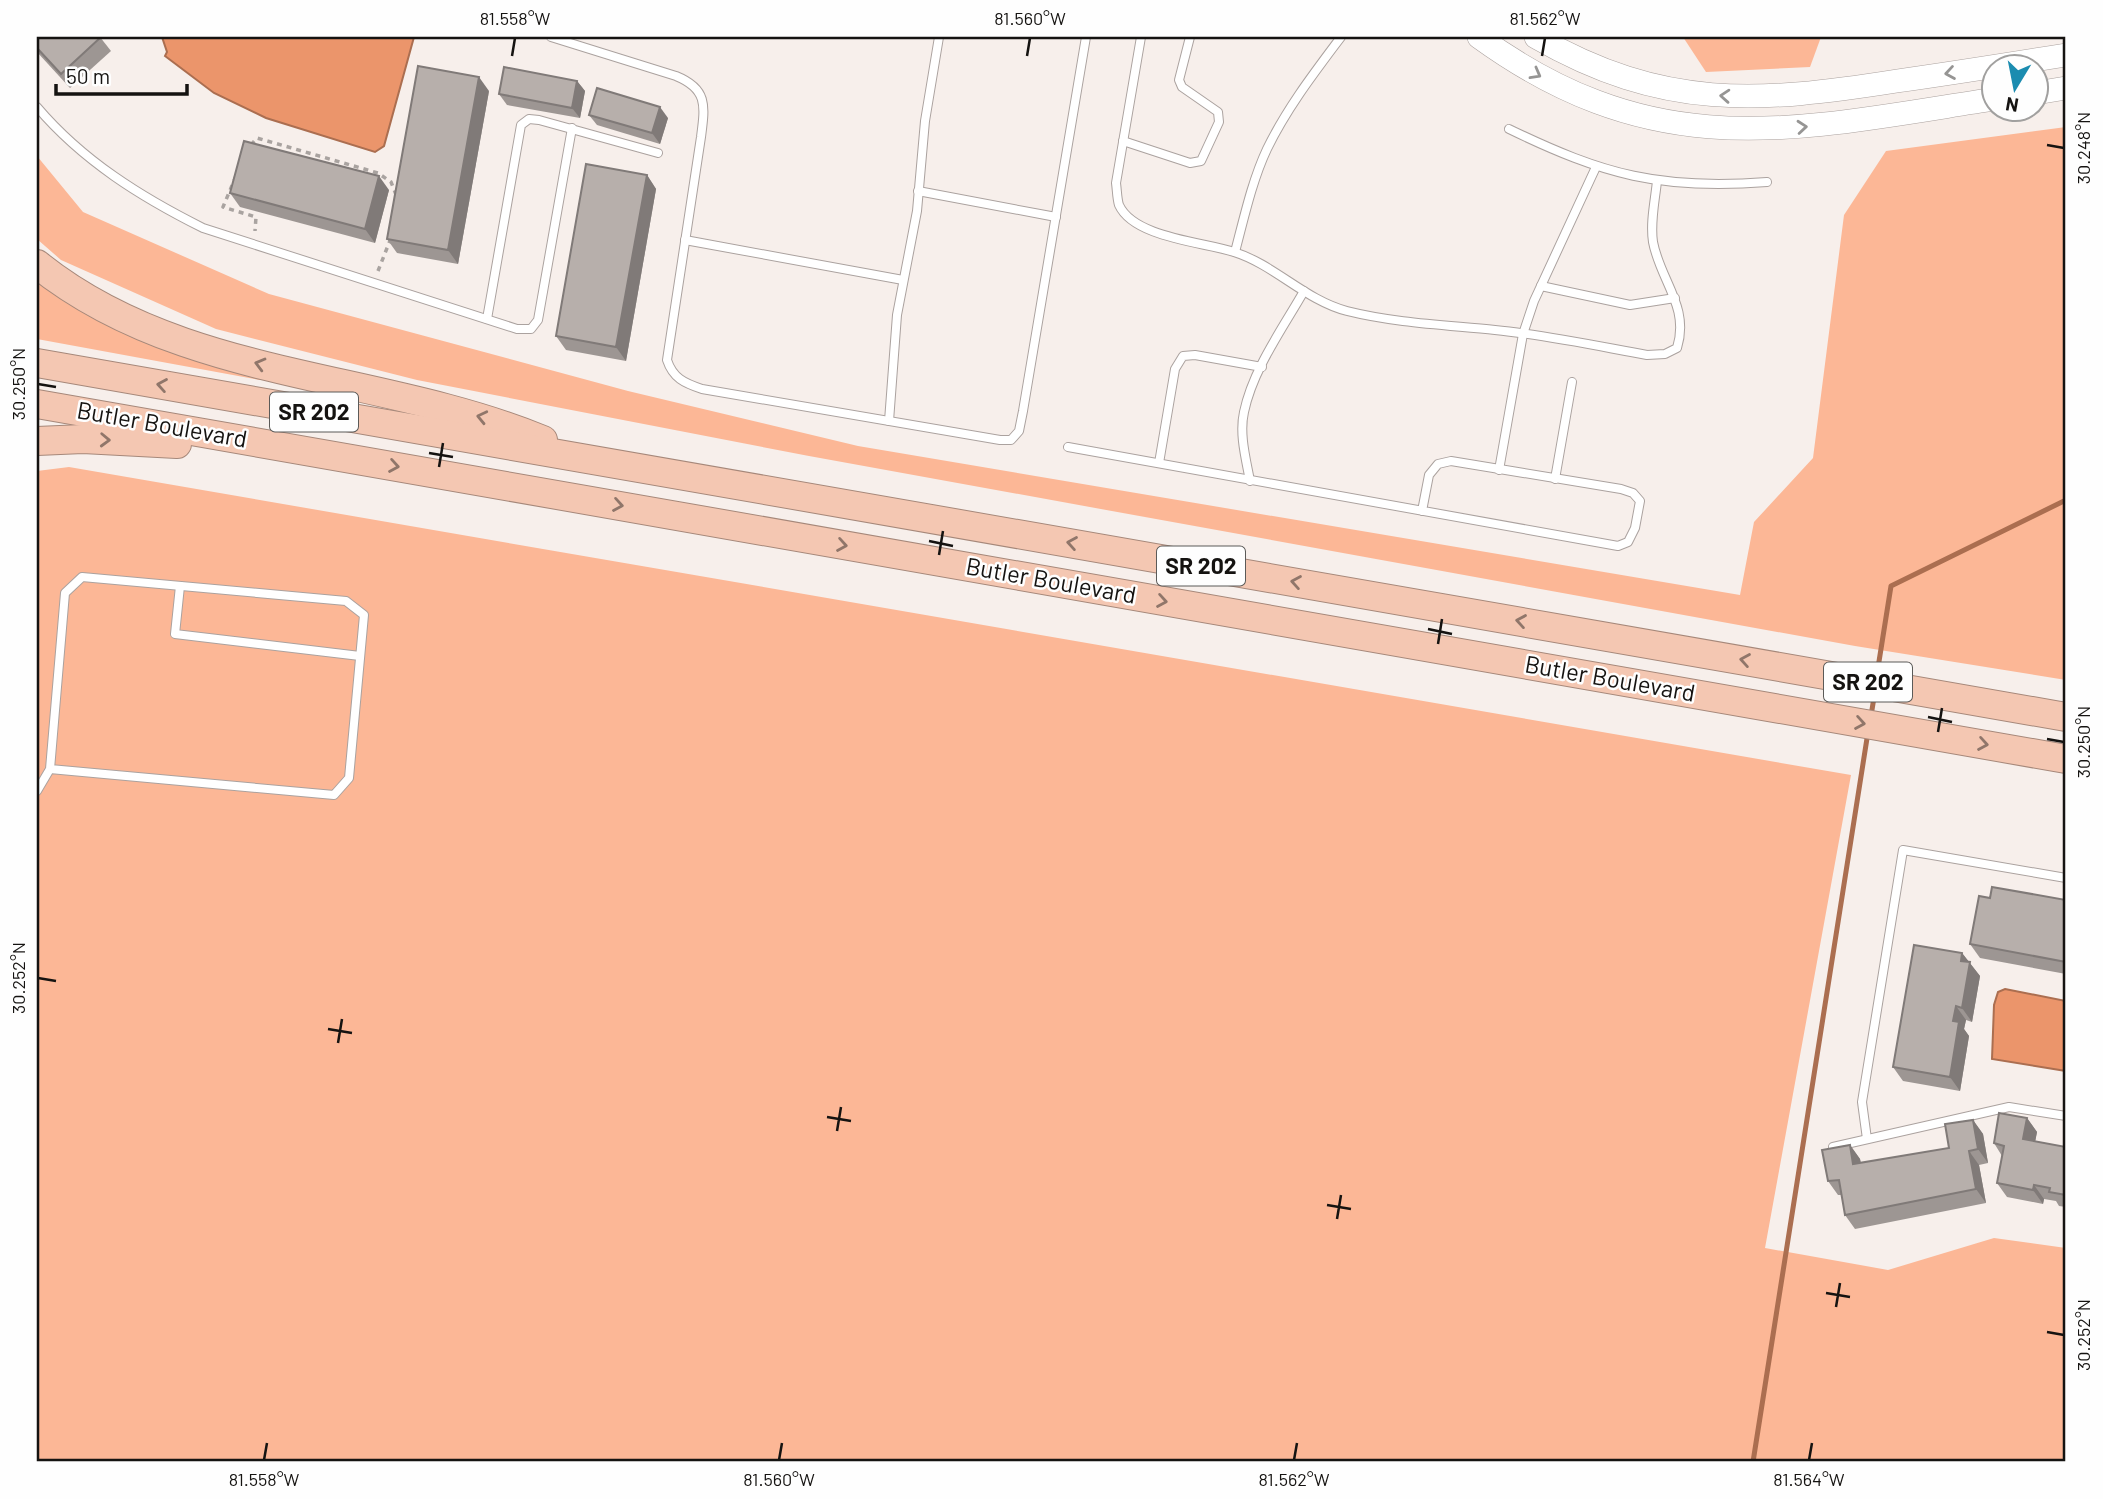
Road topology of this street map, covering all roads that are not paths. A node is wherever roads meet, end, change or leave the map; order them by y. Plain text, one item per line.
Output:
1 (551, 37) edge
2 (939, 37) edge
3 (1086, 37) edge
4 (1141, 37) edge
5 (1190, 37) edge
6 (1341, 37) edge
7 (1479, 37) edge
8 (1536, 37) edge
9 (2066, 55) edge
10 (1980, 101) edge
11 (37, 107) edge
12 (572, 128) junction
13 (1509, 129) dead end
14 (1123, 141) junction
15 (658, 153) dead end
16 (1596, 167) junction
17 (1657, 181) junction
18 (1767, 182) dead end
19 (918, 191) junction
20 (1056, 217) junction
21 (685, 240) junction
22 (1235, 252) junction
23 (37, 264) edge
24 (903, 281) junction
25 (1541, 286) junction
26 (1304, 291) junction
27 (1675, 298) junction
28 (486, 319) junction
29 (1523, 334) junction
30 (37, 363) edge
31 (1262, 367) junction
32 (1572, 382) dead end
33 (37, 404) edge
34 (889, 421) junction
35 (37, 441) edge
36 (1068, 447) dead end
37 (356, 459) junction
38 (591, 460) junction
39 (1159, 463) junction
40 (1499, 470) junction
41 (1555, 478) junction
42 (1250, 481) junction
43 (1422, 511) junction
44 (180, 586) junction
45 (360, 656) junction
46 (2066, 717) edge
47 (2066, 759) edge
48 (50, 769) junction
49 (37, 792) edge
50 (2066, 878) edge
51 (2066, 1116) edge
52 (1867, 1139) junction
53 (1833, 1147) edge

1 - 21 lane
2 - 19 lane
3 - 20 lane
4 - 14 lane
5 - 14 lane
6 - 22 lane
7 -> 10 main road
9 -> 8 main road
11 - 28 lane
12 - 15 lane
12 - 28 lane
12 - 28 lane
13 - 16 lane
14 - 22 lane
16 - 17 lane
16 - 25 lane
17 - 18 lane
17 - 27 lane
19 - 20 lane
19 - 24 lane
20 - 34 lane
21 - 24 lane
21 - 34 lane
22 - 26 lane
38 -> 23 highway
24 - 34 lane
25 - 27 lane
25 - 29 lane
26 - 29 lane
26 - 31 lane
27 - 29 lane
29 - 40 lane
38 -> 30 highway, Butler Boulevard / SR 202
31 - 39 lane
31 - 42 lane
32 - 41 lane
33 - 37 highway, Butler Boulevard / SR 202
35 -> 37 highway
36 - 39 lane
37 -> 47 highway, Butler Boulevard / SR 202
46 -> 38 highway, Butler Boulevard / SR 202
39 - 42 lane
40 - 41 lane
40 - 43 lane
41 - 43 lane
42 - 43 lane
44 - 45 lane
44 - 45 lane
44 - 48 lane
45 - 48 lane
48 - 49 lane
50 - 52 lane
51 - 52 lane
52 - 53 lane

